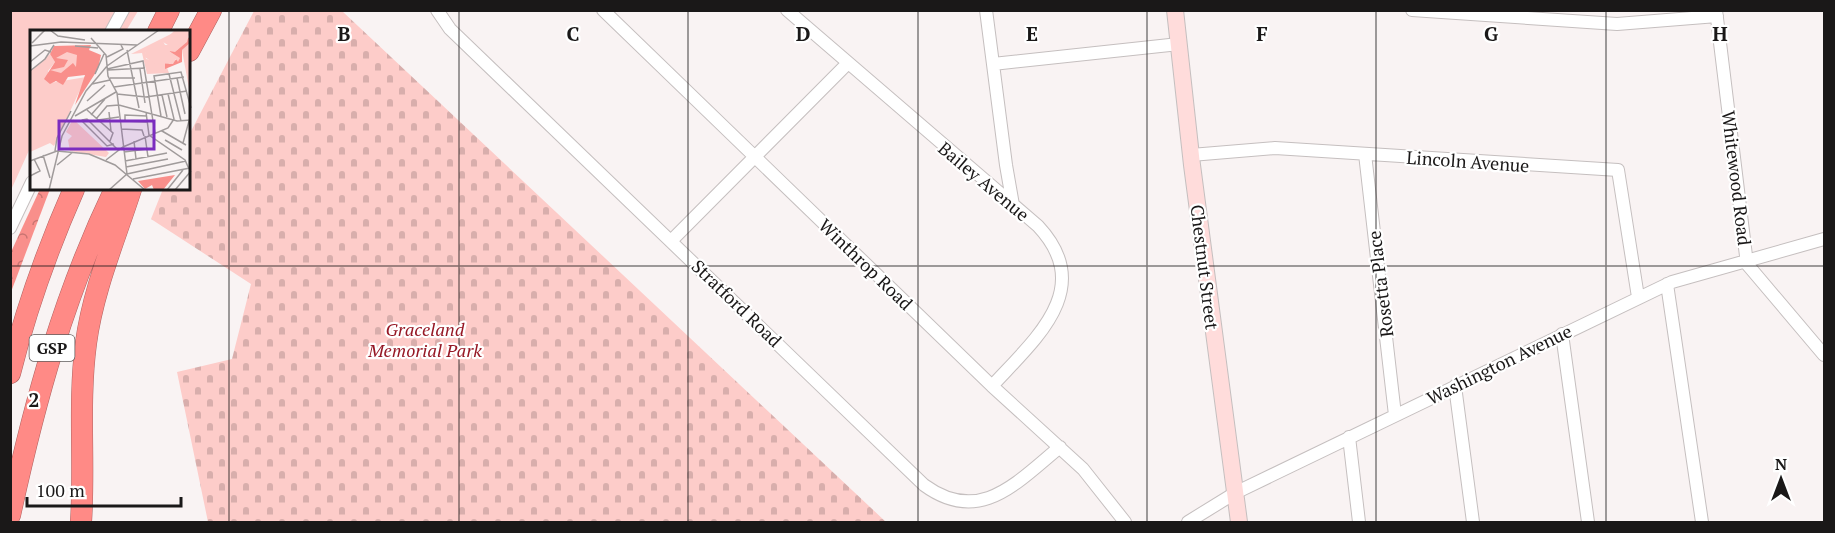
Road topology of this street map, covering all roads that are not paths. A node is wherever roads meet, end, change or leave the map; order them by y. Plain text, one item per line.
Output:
1 (123, 10) edge
2 (169, 10) edge
3 (212, 10) edge
4 (437, 10) edge
5 (603, 10) edge
6 (788, 10) edge
7 (986, 10) edge
8 (1175, 10) edge
9 (1412, 10) edge
10 (1716, 14) edge
11 (112, 30) edge
12 (159, 30) edge
13 (1179, 44) junction
14 (190, 49) edge
15 (848, 63) junction
16 (993, 64) junction
17 (1365, 154) junction
18 (1191, 155) junction
19 (755, 156) junction
20 (30, 186) edge
21 (74, 190) edge
22 (115, 190) edge
23 (131, 190) edge
24 (1013, 205) junction
25 (10, 228) edge
26 (1824, 239) edge
27 (672, 240) junction
28 (1747, 261) junction
29 (1667, 284) junction
30 (1638, 297) junction
31 (1562, 334) junction
32 (1824, 355) edge
33 (10, 373) edge
34 (992, 386) junction
35 (1455, 386) junction
36 (1395, 415) junction
37 (1349, 437) junction
38 (1060, 447) junction
39 (83, 486) junction
40 (1235, 493) junction
41 (10, 514) edge
42 (81, 522) edge
43 (88, 522) edge
44 (1125, 522) edge
45 (1188, 522) edge
46 (1239, 522) edge
47 (1359, 522) edge
48 (1473, 522) edge
49 (1588, 522) edge
50 (1702, 522) edge

1 - 11 street
2 - 12 highway
3 - 14 highway
4 - 27 street, Stratford Road
5 - 19 street, Winthrop Road
6 - 15 street, Bailey Avenue
7 - 16 street
8 - 13 main road, Chestnut Street
9 - 10 street
10 - 28 street, Whitewood Road
13 - 16 street
13 - 18 main road, Chestnut Street
15 - 19 street
15 - 24 street, Bailey Avenue
16 - 24 street
17 - 18 street, Lincoln Avenue
17 - 30 street, Lincoln Avenue
17 - 36 street, Rosetta Place
18 - 40 main road, Chestnut Street
19 - 27 street
19 - 34 street, Winthrop Road
20 - 25 street
21 - 33 highway, GSP
22 - 41 highway, GSP
23 - 39 highway
24 - 34 street, Bailey Avenue
26 - 28 street, Washington Avenue
27 - 38 street, Stratford Road
28 - 29 street, Washington Avenue
28 - 32 street, Whitewood Road
29 - 30 street, Washington Avenue
29 - 50 street
30 - 31 street, Washington Avenue
31 - 35 street, Washington Avenue
31 - 49 street
34 - 38 street, Winthrop Road
35 - 36 street, Washington Avenue
35 - 48 street
36 - 37 street, Washington Avenue
37 - 40 street, Washington Avenue
37 - 47 street
38 - 44 street, Winthrop Road
39 - 42 highway
39 - 43 highway
40 - 45 street, Washington Avenue
40 - 46 main road, Chestnut Street

